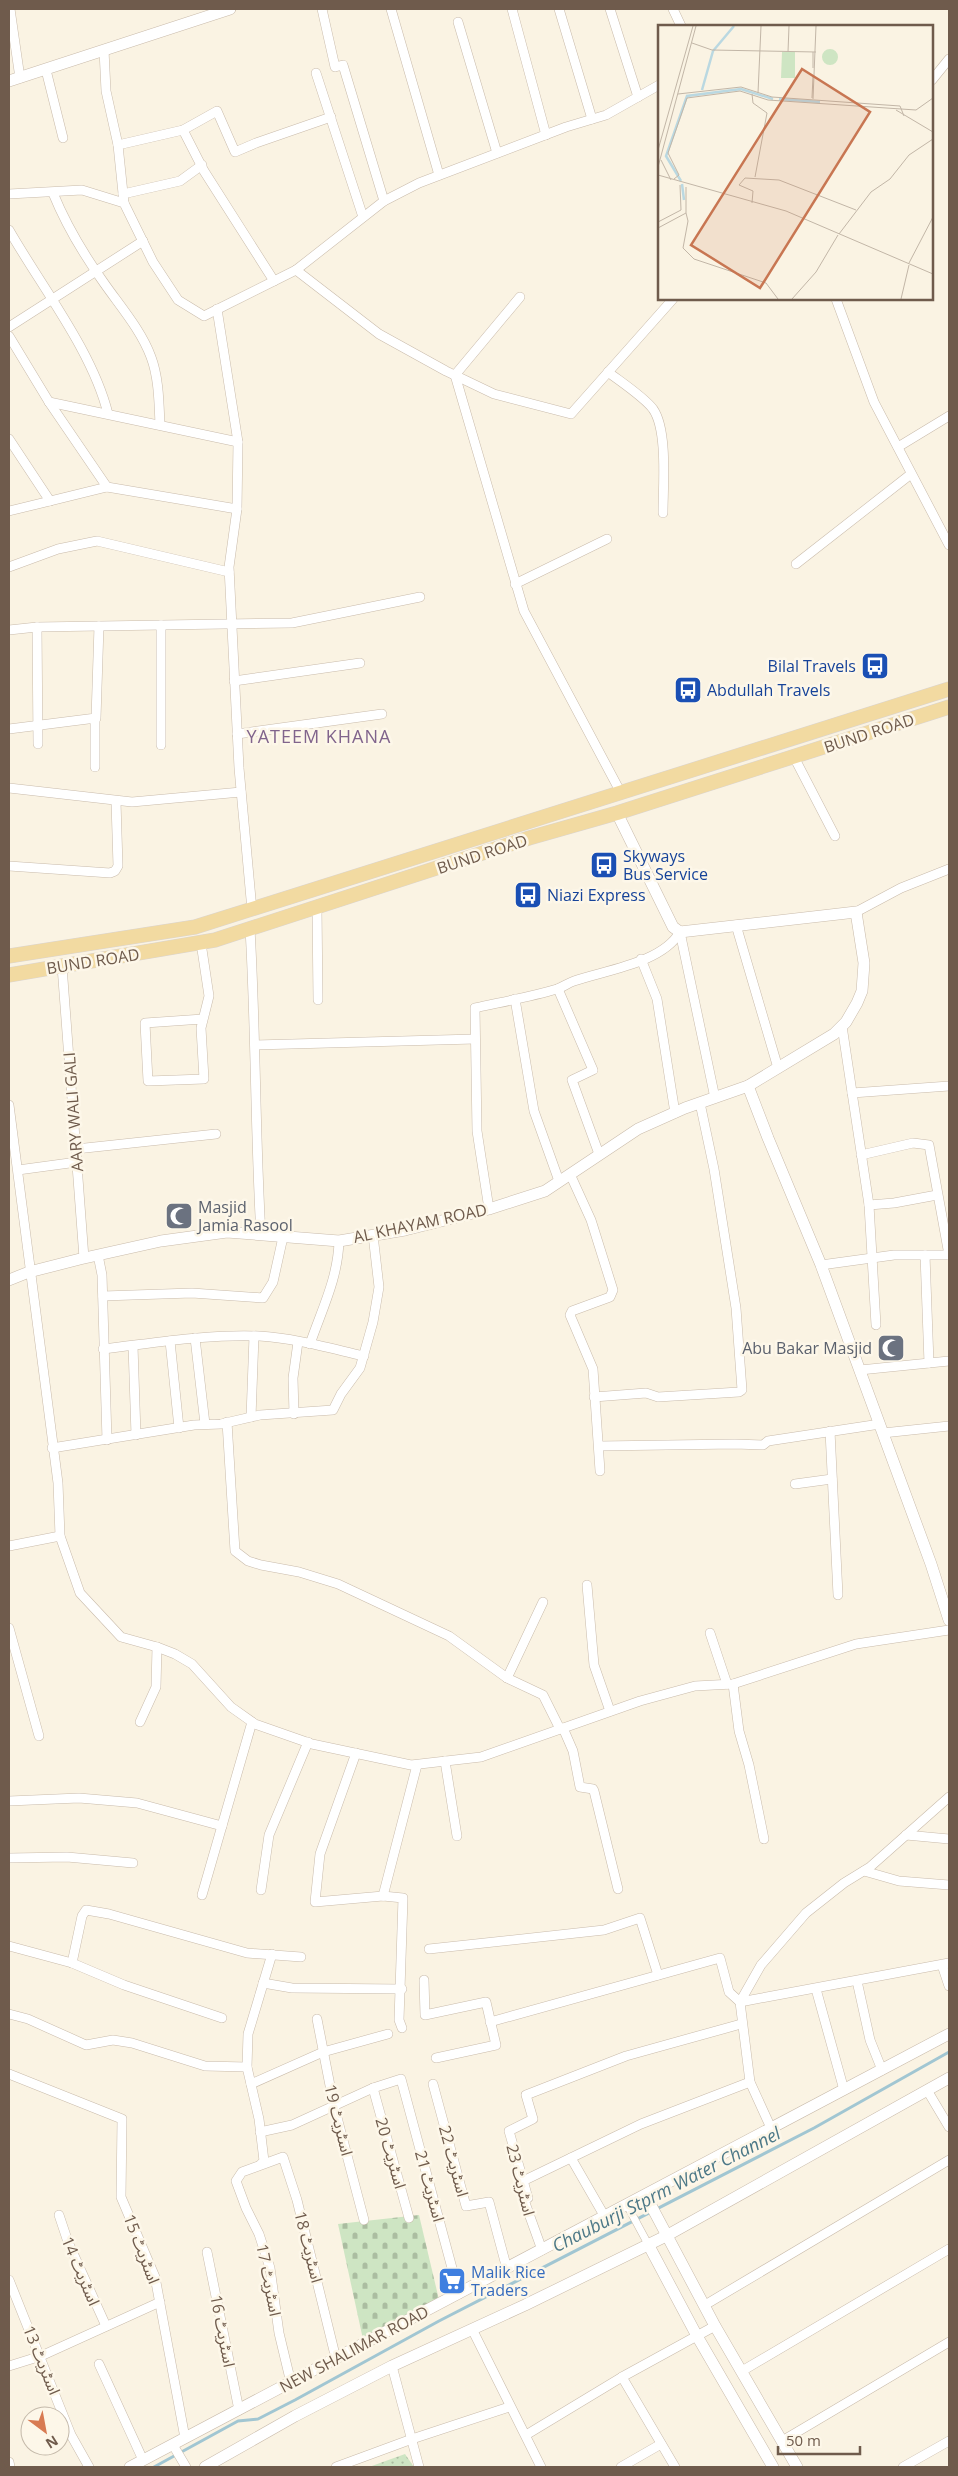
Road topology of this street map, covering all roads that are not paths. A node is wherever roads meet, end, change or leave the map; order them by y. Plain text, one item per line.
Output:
1 (10, 9) edge
2 (230, 9) edge
3 (322, 9) edge
4 (391, 9) edge
5 (512, 9) edge
6 (559, 9) edge
7 (610, 9) edge
8 (673, 9) edge
9 (458, 22) dead end
10 (681, 25) edge
11 (104, 50) junction
12 (949, 59) edge
13 (46, 70) junction
14 (316, 73) dead end
15 (14, 79) edge
16 (933, 79) edge
17 (658, 86) edge
18 (638, 97) junction
19 (331, 117) junction
20 (592, 119) junction
21 (183, 130) junction
22 (546, 135) junction
23 (63, 138) dead end
24 (118, 145) junction
25 (497, 153) junction
26 (202, 165) junction
27 (439, 175) junction
28 (53, 193) junction
29 (10, 195) edge
30 (123, 198) junction
31 (384, 201) junction
32 (363, 217) junction
33 (9, 230) edge
34 (143, 241) junction
35 (296, 270) junction
36 (96, 271) junction
37 (274, 281) junction
38 (520, 298) dead end
39 (52, 300) junction
40 (672, 300) edge
41 (836, 300) edge
42 (217, 309) junction
43 (9, 328) edge
44 (9, 336) edge
45 (608, 372) junction
46 (455, 376) junction
47 (50, 402) junction
48 (108, 414) junction
49 (949, 416) edge
50 (160, 426) junction
51 (9, 439) edge
52 (238, 442) junction
53 (898, 447) junction
54 (911, 474) junction
55 (107, 487) junction
56 (50, 501) junction
57 (237, 509) junction
58 (9, 511) edge
59 (663, 513) dead end
60 (607, 539) dead end
61 (949, 546) edge
62 (796, 564) dead end
63 (9, 567) edge
64 (229, 572) junction
65 (515, 584) junction
66 (420, 597) dead end
67 (231, 623) junction
68 (161, 625) junction
69 (100, 626) junction
70 (37, 627) junction
71 (9, 630) edge
72 (360, 663) dead end
73 (234, 681) junction
74 (949, 690) edge
75 (949, 707) edge
76 (382, 714) dead end
77 (95, 718) junction
78 (38, 725) junction
79 (9, 729) edge
80 (237, 734) junction
81 (38, 744) dead end
82 (162, 745) dead end
83 (794, 757) junction
84 (95, 766) dead end
85 (9, 788) edge
86 (241, 792) junction
87 (621, 793) junction
88 (116, 802) junction
89 (617, 813) junction
90 (834, 836) dead end
91 (9, 866) edge
92 (949, 869) edge
93 (317, 908) junction
94 (252, 910) junction
95 (856, 912) junction
96 (736, 925) junction
97 (250, 929) junction
98 (680, 932) junction
99 (201, 943) junction
100 (9, 956) edge
101 (641, 959) junction
102 (62, 966) junction
103 (9, 975) edge
104 (558, 988) junction
105 (515, 999) junction
106 (318, 1000) dead end
107 (203, 1019) junction
108 (842, 1026) junction
109 (475, 1039) junction
110 (255, 1045) junction
111 (778, 1068) junction
112 (748, 1086) junction
113 (949, 1086) edge
114 (852, 1093) junction
115 (715, 1098) junction
116 (700, 1103) junction
117 (9, 1105) edge
118 (675, 1113) junction
119 (216, 1134) dead end
120 (76, 1149) junction
121 (599, 1154) junction
122 (861, 1155) junction
123 (77, 1162) junction
124 (18, 1170) junction
125 (570, 1174) junction
126 (559, 1181) junction
127 (937, 1194) junction
128 (869, 1205) junction
129 (489, 1209) junction
130 (261, 1235) junction
131 (373, 1235) junction
132 (283, 1237) junction
133 (339, 1241) junction
134 (98, 1255) junction
135 (925, 1255) junction
136 (949, 1255) edge
137 (84, 1258) junction
138 (871, 1258) junction
139 (821, 1265) junction
140 (29, 1272) junction
141 (9, 1280) edge
142 (103, 1296) junction
143 (876, 1325) dead end
144 (254, 1336) junction
145 (195, 1338) junction
146 (170, 1341) junction
147 (298, 1342) junction
148 (310, 1344) junction
149 (133, 1346) junction
150 (103, 1349) junction
151 (364, 1356) junction
152 (949, 1361) edge
153 (929, 1363) junction
154 (860, 1370) junction
155 (594, 1397) junction
156 (294, 1414) junction
157 (251, 1417) junction
158 (227, 1422) junction
159 (205, 1424) junction
160 (949, 1426) edge
161 (179, 1428) junction
162 (881, 1428) junction
163 (830, 1432) junction
164 (136, 1435) junction
165 (107, 1440) junction
166 (599, 1446) junction
167 (52, 1448) junction
168 (600, 1472) dead end
169 (832, 1479) junction
170 (795, 1484) dead end
171 (60, 1536) junction
172 (9, 1546) edge
173 (587, 1585) dead end
174 (838, 1595) dead end
175 (543, 1602) dead end
176 (949, 1620) edge
177 (9, 1628) edge
178 (949, 1630) edge
179 (710, 1633) dead end
180 (157, 1647) junction
181 (507, 1678) junction
182 (730, 1684) junction
183 (610, 1711) junction
184 (140, 1722) dead end
185 (252, 1722) junction
186 (562, 1728) junction
187 (39, 1736) dead end
188 (308, 1742) junction
189 (356, 1753) junction
190 (445, 1762) junction
191 (417, 1765) junction
192 (949, 1796) edge
193 (9, 1801) edge
194 (222, 1826) junction
195 (906, 1835) junction
196 (457, 1836) dead end
197 (764, 1839) dead end
198 (949, 1839) edge
199 (9, 1858) edge
200 (133, 1864) dead end
201 (864, 1871) junction
202 (949, 1885) edge
203 (618, 1889) dead end
204 (262, 1890) dead end
205 (202, 1895) dead end
206 (383, 1896) junction
207 (9, 1946) edge
208 (429, 1949) dead end
209 (272, 1954) junction
210 (301, 1957) dead end
211 (72, 1963) junction
212 (946, 1964) edge
213 (658, 1975) junction
214 (424, 1980) dead end
215 (857, 1981) junction
216 (263, 1983) junction
217 (949, 1986) edge
218 (402, 1989) junction
219 (816, 1989) junction
220 (740, 2002) junction
221 (9, 2014) edge
222 (222, 2018) dead end
223 (317, 2019) dead end
224 (490, 2022) junction
225 (742, 2024) junction
226 (402, 2028) dead end
227 (388, 2034) dead end
228 (949, 2034) edge
229 (323, 2052) junction
230 (436, 2058) dead end
231 (247, 2067) junction
232 (882, 2070) junction
233 (9, 2074) edge
234 (949, 2078) edge
235 (750, 2082) junction
236 (251, 2084) junction
237 (432, 2084) dead end
238 (373, 2088) junction
239 (844, 2090) junction
240 (927, 2090) junction
241 (334, 2106) junction
242 (771, 2128) junction
243 (949, 2128) edge
244 (260, 2132) junction
245 (572, 2158) junction
246 (949, 2160) edge
247 (262, 2164) junction
248 (523, 2181) junction
249 (647, 2199) junction
250 (628, 2208) junction
251 (59, 2215) dead end
252 (605, 2217) junction
253 (409, 2218) dead end
254 (364, 2220) dead end
255 (666, 2236) junction
256 (648, 2244) junction
257 (949, 2249) edge
258 (542, 2250) junction
259 (207, 2252) dead end
260 (507, 2269) junction
261 (9, 2280) edge
262 (459, 2294) junction
263 (160, 2302) junction
264 (705, 2305) junction
265 (106, 2326) junction
266 (715, 2326) junction
267 (472, 2329) junction
268 (697, 2336) junction
269 (949, 2342) edge
270 (40, 2356) junction
271 (336, 2359) junction
272 (98, 2364) dead end
273 (9, 2366) edge
274 (392, 2366) junction
275 (742, 2372) junction
276 (622, 2377) junction
277 (291, 2383) junction
278 (509, 2406) junction
279 (239, 2410) junction
280 (526, 2435) junction
281 (185, 2438) junction
282 (412, 2439) junction
283 (782, 2441) junction
284 (949, 2441) edge
285 (661, 2444) junction
286 (175, 2448) junction
287 (143, 2460) junction
288 (9, 2462) edge
289 (10, 2467) edge
290 (89, 2467) edge
291 (130, 2467) edge
292 (186, 2467) edge
293 (205, 2467) edge
294 (336, 2467) edge
295 (419, 2467) edge
296 (541, 2467) edge
297 (621, 2467) edge
298 (674, 2467) edge
299 (773, 2467) edge
300 (797, 2467) edge
301 (903, 2467) edge

1 - 15 street
2 - 11 street
3 - 31 street
4 - 27 street
5 - 22 street
6 - 20 street
7 - 18 street
8 - 10 street
9 - 25 street
11 - 13 street
11 - 24 street
12 - 16 street
13 - 15 street
13 - 23 street
14 - 19 street
17 - 18 street
18 - 20 street
19 - 21 street
19 - 32 street
20 - 22 street
21 - 24 street
21 - 26 street
22 - 25 street
24 - 30 street
25 - 27 street
26 - 30 street
26 - 37 street
27 - 31 street
28 - 29 street
28 - 30 street
28 - 36 street
30 - 34 street
31 - 32 street
32 - 35 street
33 - 39 street
34 - 36 street
34 - 42 street
35 - 37 street
35 - 46 street
36 - 39 street
36 - 50 street
37 - 42 street
38 - 46 street
39 - 43 street
39 - 48 street
40 - 45 street
41 - 53 street
42 - 52 street
44 - 47 street
45 - 46 street
45 - 59 street
46 - 65 street
47 - 48 street
47 - 55 street
48 - 50 street
49 - 53 street
50 - 52 street
51 - 56 street
52 - 57 street
53 - 54 street
54 - 61 street
54 - 62 street
55 - 56 street
55 - 57 street
56 - 58 street
57 - 64 street
60 - 65 street
63 - 64 street
64 - 67 street
65 - 87 street
66 - 67 street
67 - 68 street
67 - 73 street
68 - 69 street
68 - 82 street
69 - 70 street
69 - 77 street
70 - 71 street
70 - 78 street
72 - 73 street
73 - 80 street
74 - 87 main road, BUND ROAD
75 - 83 main road, BUND ROAD
76 - 80 street
77 - 78 street
77 - 84 street
78 - 79 street
78 - 81 street
80 - 86 street
83 - 89 main road, BUND ROAD
83 - 90 street
85 - 88 street
86 - 88 street
86 - 94 street
87 - 94 main road, BUND ROAD
88 - 91 street
89 - 93 main road, BUND ROAD
89 - 98 street
92 - 95 street
93 - 97 main road, BUND ROAD
93 - 106 street
94 - 100 main road, BUND ROAD
95 - 96 street
95 - 108 street, AL KHAYAM ROAD
96 - 98 street
96 - 111 street
97 - 99 main road, BUND ROAD
97 - 110 street
98 - 101 street
98 - 115 street
99 - 102 main road, BUND ROAD
99 - 107 street
101 - 104 street
101 - 118 street
102 - 103 main road, BUND ROAD
102 - 120 street, AARY WALI GALI
104 - 105 street
104 - 121 street
105 - 109 street
105 - 126 street
107 - 107 street
108 - 111 street, AL KHAYAM ROAD
108 - 114 street
109 - 110 street
109 - 129 street
110 - 130 street
111 - 112 street, AL KHAYAM ROAD
112 - 115 street, AL KHAYAM ROAD
112 - 139 street
113 - 114 street
114 - 122 street
115 - 116 street, AL KHAYAM ROAD
116 - 118 street, AL KHAYAM ROAD
116 - 155 street
117 - 124 street
118 - 121 street, AL KHAYAM ROAD
119 - 120 street
120 - 123 street, AARY WALI GALI
121 - 125 street, AL KHAYAM ROAD
122 - 127 street
122 - 128 street
123 - 124 street
123 - 137 street, AARY WALI GALI
124 - 140 street
125 - 126 street, AL KHAYAM ROAD
125 - 155 street
126 - 129 street, AL KHAYAM ROAD
127 - 128 street
127 - 136 street
128 - 138 street
129 - 131 street, AL KHAYAM ROAD
130 - 132 street, AL KHAYAM ROAD
130 - 134 street, AL KHAYAM ROAD
131 - 133 street, AL KHAYAM ROAD
131 - 151 street
132 - 133 street, AL KHAYAM ROAD
132 - 142 street
133 - 148 street
134 - 137 street, AL KHAYAM ROAD
134 - 142 street
135 - 136 street
135 - 138 street
135 - 153 street
137 - 140 street, AL KHAYAM ROAD
138 - 139 street
138 - 143 street
139 - 154 street
140 - 141 street, AL KHAYAM ROAD
140 - 167 street
142 - 150 street
144 - 145 street
144 - 147 street
144 - 157 street
145 - 146 street
145 - 159 street
146 - 149 street
146 - 161 street
147 - 148 street
147 - 156 street
148 - 151 street
149 - 150 street
149 - 164 street
150 - 165 street
151 - 156 street
152 - 153 street
153 - 154 street
154 - 162 street
155 - 166 street
156 - 157 street
157 - 158 street
158 - 159 street
158 - 181 street
159 - 161 street
160 - 162 street
161 - 164 street
162 - 163 street
162 - 176 street
163 - 166 street
163 - 169 street
164 - 165 street
165 - 167 street
166 - 168 street
167 - 171 street
169 - 170 street
169 - 174 street
171 - 172 street
171 - 180 street
173 - 183 street
175 - 181 street
177 - 187 street
178 - 182 street
179 - 182 street
180 - 184 street
180 - 185 street
181 - 186 street
182 - 183 street
182 - 197 street
183 - 186 street
185 - 188 street
185 - 194 street
186 - 190 street
186 - 203 street
188 - 189 street
188 - 204 street
189 - 191 street
189 - 206 street
190 - 191 street
190 - 196 street
191 - 206 street
192 - 195 street
193 - 194 street
194 - 205 street
195 - 198 street
195 - 201 street
199 - 200 street
201 - 202 street
201 - 220 street
206 - 218 street
207 - 211 street
208 - 213 street
209 - 210 street
209 - 211 street
209 - 216 street
211 - 222 street
212 - 215 street
212 - 217 street
213 - 220 street
213 - 224 street
214 - 224 street
215 - 219 street
215 - 232 street
216 - 218 street
216 - 231 street
218 - 226 street
219 - 220 street
219 - 239 street
220 - 225 street
221 - 231 street
223 - 229 street, اسٹریٹ 19
224 - 230 street
225 - 235 street
225 - 248 street, اسٹریٹ 23
227 - 229 street
228 - 232 street, NEW SHALIMAR ROAD
229 - 236 street
229 - 241 street, اسٹریٹ 19
231 - 236 street
232 - 239 street, NEW SHALIMAR ROAD
233 - 263 street, اسٹریٹ 15
234 - 240 street
235 - 242 street
235 - 245 street
236 - 244 street
237 - 260 street, اسٹریٹ 22
238 - 241 street
238 - 253 street, اسٹریٹ 20
238 - 262 street, اسٹریٹ 21
239 - 242 street, NEW SHALIMAR ROAD
240 - 243 street
240 - 255 street
241 - 244 street
241 - 254 street, اسٹریٹ 19
242 - 249 street, NEW SHALIMAR ROAD
244 - 247 street
245 - 248 street
245 - 252 street
246 - 264 street
247 - 271 street, اسٹریٹ 18
247 - 277 street, اسٹریٹ 17
248 - 258 street, اسٹریٹ 23
249 - 250 street, NEW SHALIMAR ROAD
249 - 255 street
250 - 252 street, NEW SHALIMAR ROAD
250 - 256 street
251 - 265 street, اسٹریٹ 14
252 - 258 street, NEW SHALIMAR ROAD
255 - 256 street
255 - 264 street
256 - 267 street
256 - 268 street
257 - 275 street
258 - 260 street, NEW SHALIMAR ROAD
259 - 279 street, اسٹریٹ 16
260 - 262 street, NEW SHALIMAR ROAD
261 - 270 street, اسٹریٹ 13
262 - 271 street, NEW SHALIMAR ROAD
263 - 265 street
263 - 281 street, اسٹریٹ 15
264 - 266 street
265 - 270 street
266 - 268 street
266 - 275 street
267 - 274 street
267 - 278 street
268 - 276 street
268 - 299 street
269 - 283 street
270 - 273 street
270 - 290 street, اسٹریٹ 13
271 - 277 street, NEW SHALIMAR ROAD
272 - 287 street
274 - 282 street
274 - 293 street
275 - 283 street
276 - 280 street
276 - 285 street
277 - 279 street, NEW SHALIMAR ROAD
278 - 280 street
278 - 282 street
279 - 281 street, NEW SHALIMAR ROAD
280 - 296 street
281 - 286 street, NEW SHALIMAR ROAD
282 - 294 street
282 - 295 street
283 - 300 street
284 - 301 street
285 - 297 street
285 - 298 street
286 - 287 street, NEW SHALIMAR ROAD
286 - 292 street
287 - 291 street, NEW SHALIMAR ROAD
288 - 289 street

